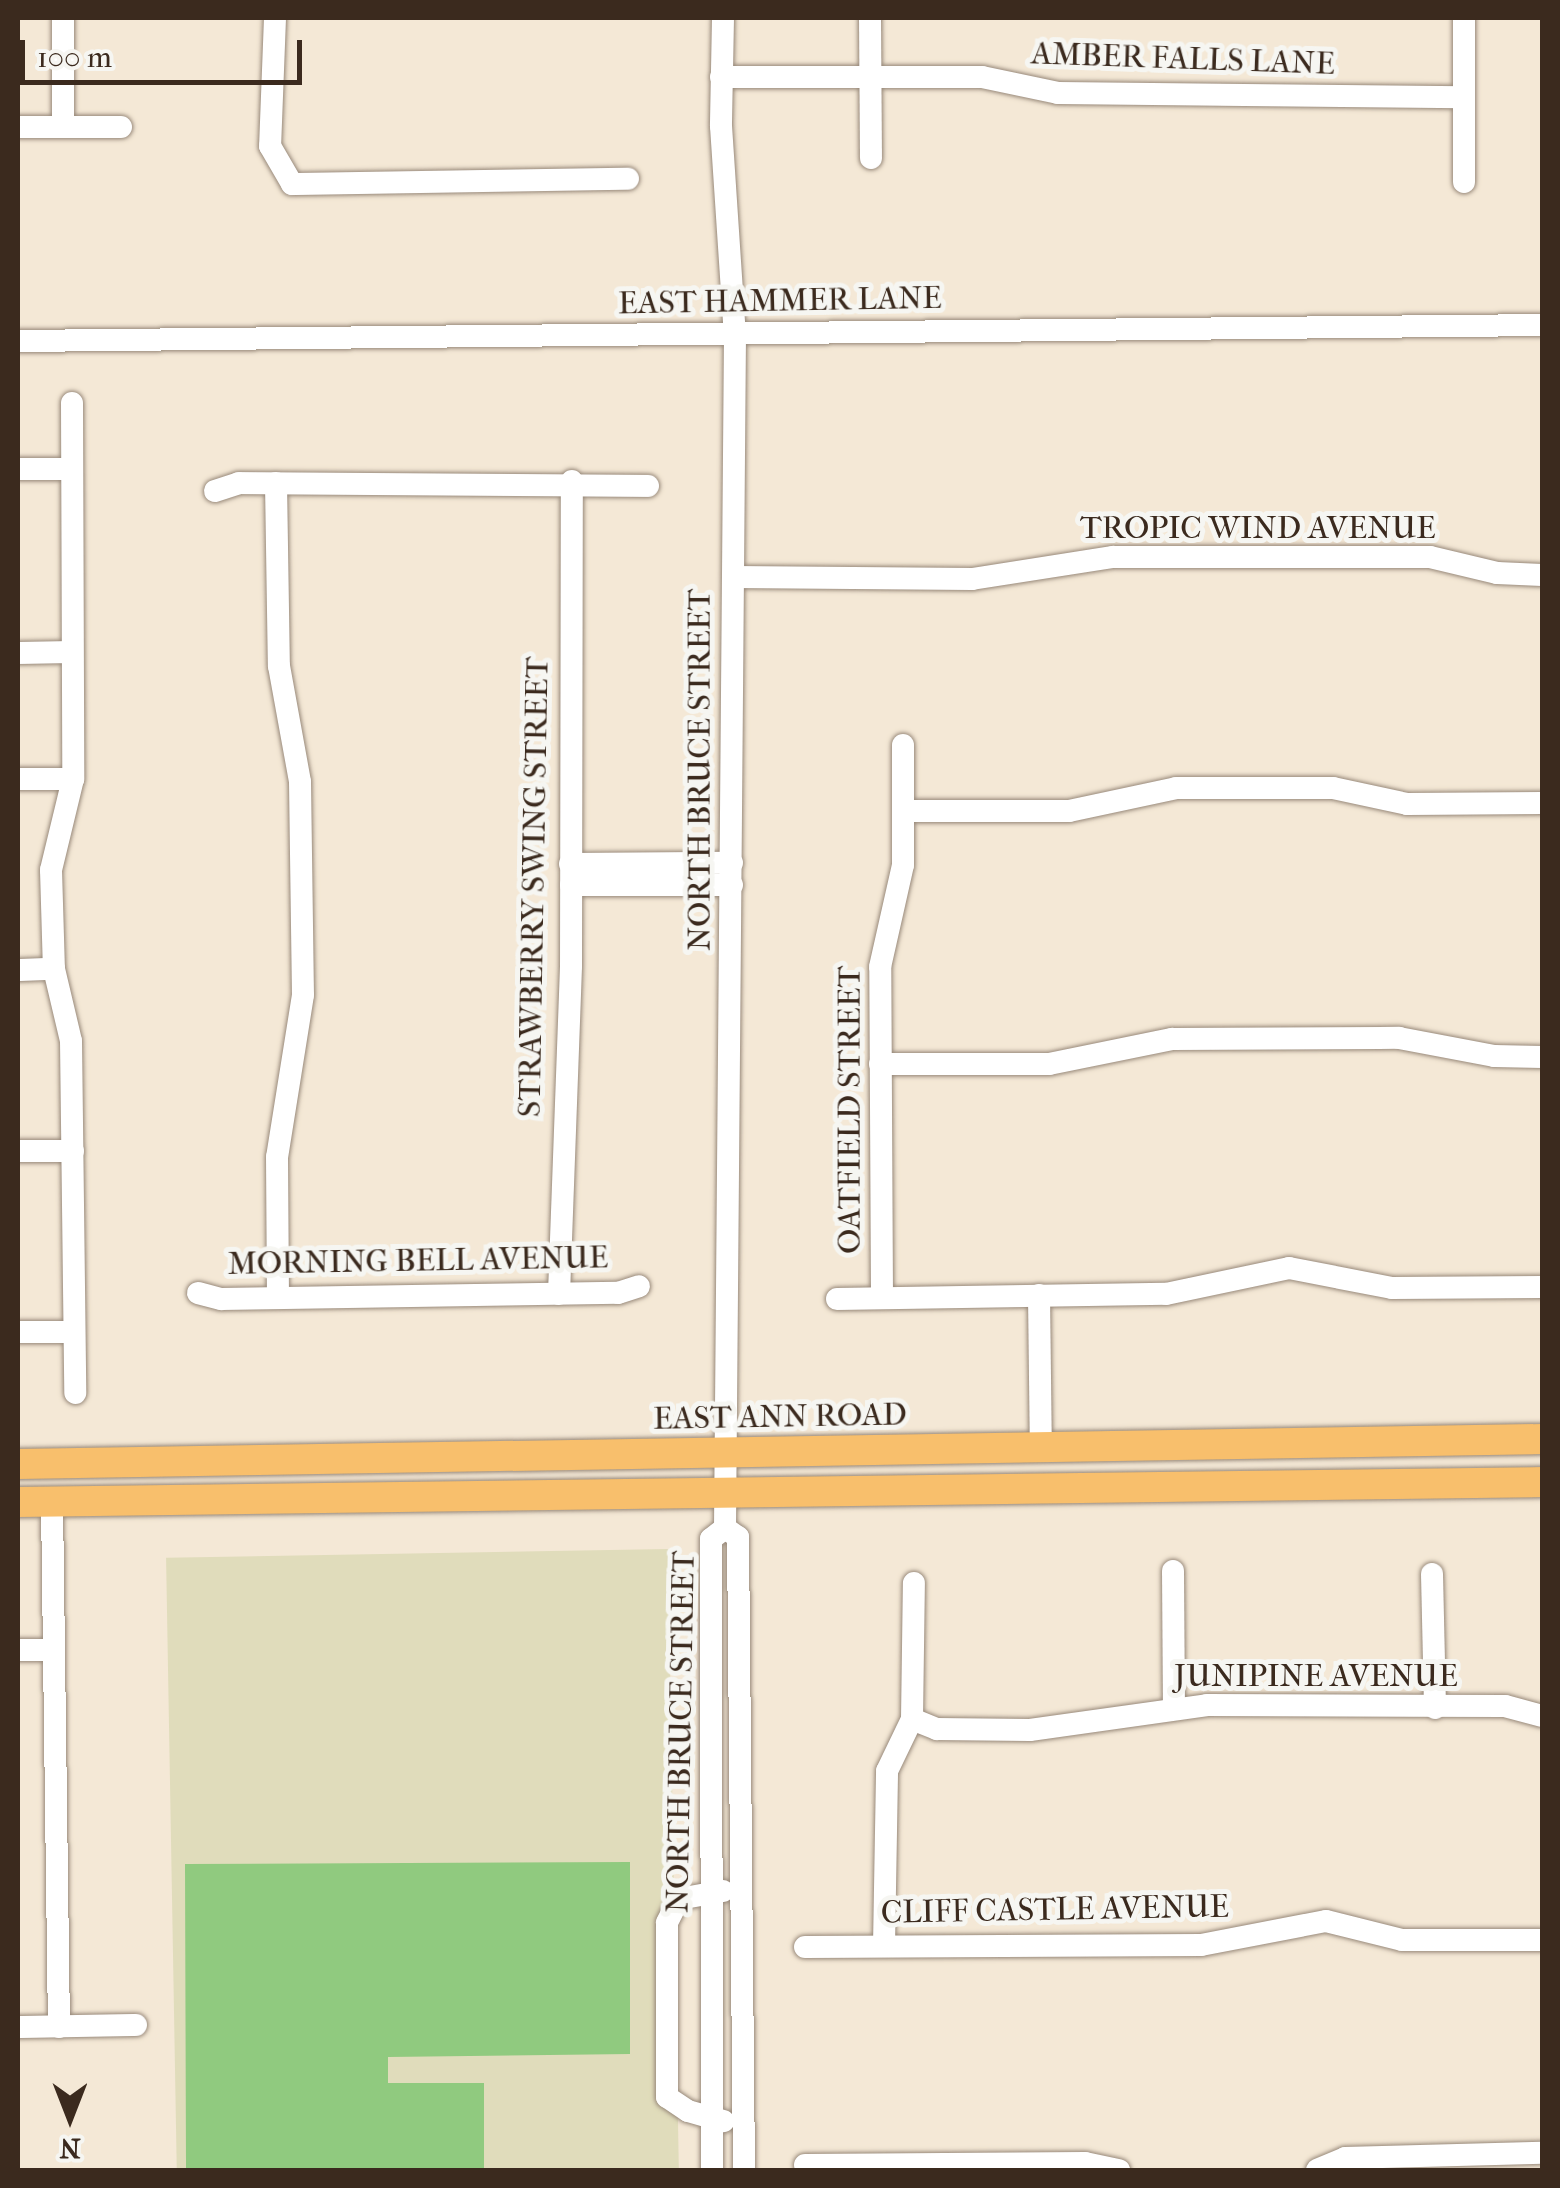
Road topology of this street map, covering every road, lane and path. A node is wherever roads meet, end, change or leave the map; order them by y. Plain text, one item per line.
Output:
1 (62, 18) edge
2 (275, 18) edge
3 (723, 18) edge
4 (870, 18) edge
5 (1464, 18) edge
6 (721, 77) junction
7 (871, 77) junction
8 (1464, 97) junction
9 (18, 127) edge
10 (63, 127) junction
11 (121, 127) dead end
12 (872, 158) dead end
13 (628, 179) dead end
14 (1464, 182) dead end
15 (1542, 325) edge
16 (736, 335) junction
17 (18, 341) edge
18 (72, 403) dead end
19 (18, 469) edge
20 (72, 469) junction
21 (572, 482) junction
22 (276, 483) junction
23 (648, 486) dead end
24 (215, 491) dead end
25 (1542, 576) edge
26 (734, 577) junction
27 (18, 652) edge
28 (72, 652) junction
29 (903, 745) dead end
30 (18, 779) edge
31 (72, 779) junction
32 (1542, 803) edge
33 (903, 811) junction
34 (570, 874) junction
35 (732, 874) junction
36 (54, 969) junction
37 (18, 970) edge
38 (1542, 1056) edge
39 (880, 1064) junction
40 (18, 1151) edge
41 (72, 1151) junction
42 (639, 1286) dead end
43 (1542, 1287) edge
44 (198, 1293) dead end
45 (559, 1294) junction
46 (1040, 1296) junction
47 (882, 1297) junction
48 (278, 1298) junction
49 (837, 1299) dead end
50 (18, 1332) edge
51 (74, 1332) junction
52 (75, 1393) dead end
53 (1542, 1440) edge
54 (1041, 1450) junction
55 (729, 1451) junction
56 (18, 1464) edge
57 (1542, 1482) edge
58 (726, 1491) junction
59 (18, 1502) edge
60 (52, 1502) junction
61 (725, 1523) dead end
62 (1173, 1572) dead end
63 (1432, 1574) dead end
64 (914, 1583) dead end
65 (18, 1650) edge
66 (54, 1650) junction
67 (1174, 1706) junction
68 (1436, 1708) junction
69 (1542, 1716) edge
70 (912, 1719) junction
71 (741, 1888) junction
72 (712, 1893) junction
73 (1542, 1940) edge
74 (884, 1946) junction
75 (805, 1947) dead end
76 (136, 2025) dead end
77 (58, 2027) junction
78 (18, 2028) edge
79 (712, 2118) junction
80 (744, 2126) junction
81 (1542, 2153) edge
82 (1343, 2164) edge
83 (805, 2165) dead end
84 (889, 2168) edge
85 (712, 2170) edge
86 (744, 2170) edge
87 (1112, 2170) edge
88 (1316, 2170) edge

1 - 10 street
2 - 13 street
3 - 6 street, NORTH BRUCE STREET
4 - 7 street
5 - 8 street
6 - 7 street, AMBER FALLS LANE
6 - 16 street, NORTH BRUCE STREET
7 - 8 street, AMBER FALLS LANE
7 - 12 street
8 - 14 street
9 - 10 street
10 - 11 street
15 - 16 street, EAST HAMMER LANE
16 - 17 street, EAST HAMMER LANE
16 - 26 street, NORTH BRUCE STREET
18 - 20 street
19 - 20 street
20 - 28 street
21 - 22 street
21 - 23 street
21 - 34 street, STRAWBERRY SWING STREET
22 - 24 street
22 - 48 street
25 - 26 street, TROPIC WIND AVENUE
26 - 35 street, NORTH BRUCE STREET
27 - 28 street
28 - 31 street
29 - 33 street, OATFIELD STREET
30 - 31 street
31 - 36 street
32 - 33 street
33 - 39 street, OATFIELD STREET
34 - 35 street
34 - 45 street, STRAWBERRY SWING STREET
35 - 55 street, NORTH BRUCE STREET
36 - 37 street
36 - 41 street
38 - 39 street
39 - 47 street, OATFIELD STREET
40 - 41 street
41 - 51 street
42 - 45 street, MORNING BELL AVENUE
43 - 46 street
44 - 48 street, MORNING BELL AVENUE
45 - 48 street, MORNING BELL AVENUE
46 - 47 street
46 - 54 street
47 - 49 street
50 - 51 street
51 - 52 street
53 - 54 main road, EAST ANN ROAD
54 - 55 main road, EAST ANN ROAD
55 - 56 main road, EAST ANN ROAD
55 - 58 street, NORTH BRUCE STREET
57 - 58 main road
58 - 60 main road
58 - 61 street, NORTH BRUCE STREET
59 - 60 main road
60 - 66 street
62 - 67 street
63 - 68 street
64 - 70 street
65 - 66 street
66 - 77 street
67 - 68 street, JUNIPINE AVENUE
67 - 70 street, JUNIPINE AVENUE
68 - 69 street, JUNIPINE AVENUE
70 - 74 street
71 - 72 street
71 - 72 street, NORTH BRUCE STREET
71 - 80 street, NORTH BRUCE STREET
72 - 79 street, NORTH BRUCE STREET
72 - 79 street
73 - 74 street, CLIFF CASTLE AVENUE
74 - 75 street, CLIFF CASTLE AVENUE
76 - 77 street
77 - 78 street
79 - 80 street
79 - 85 street, NORTH BRUCE STREET
80 - 86 street, NORTH BRUCE STREET
81 - 82 street
82 - 88 street
83 - 84 street
84 - 87 street

